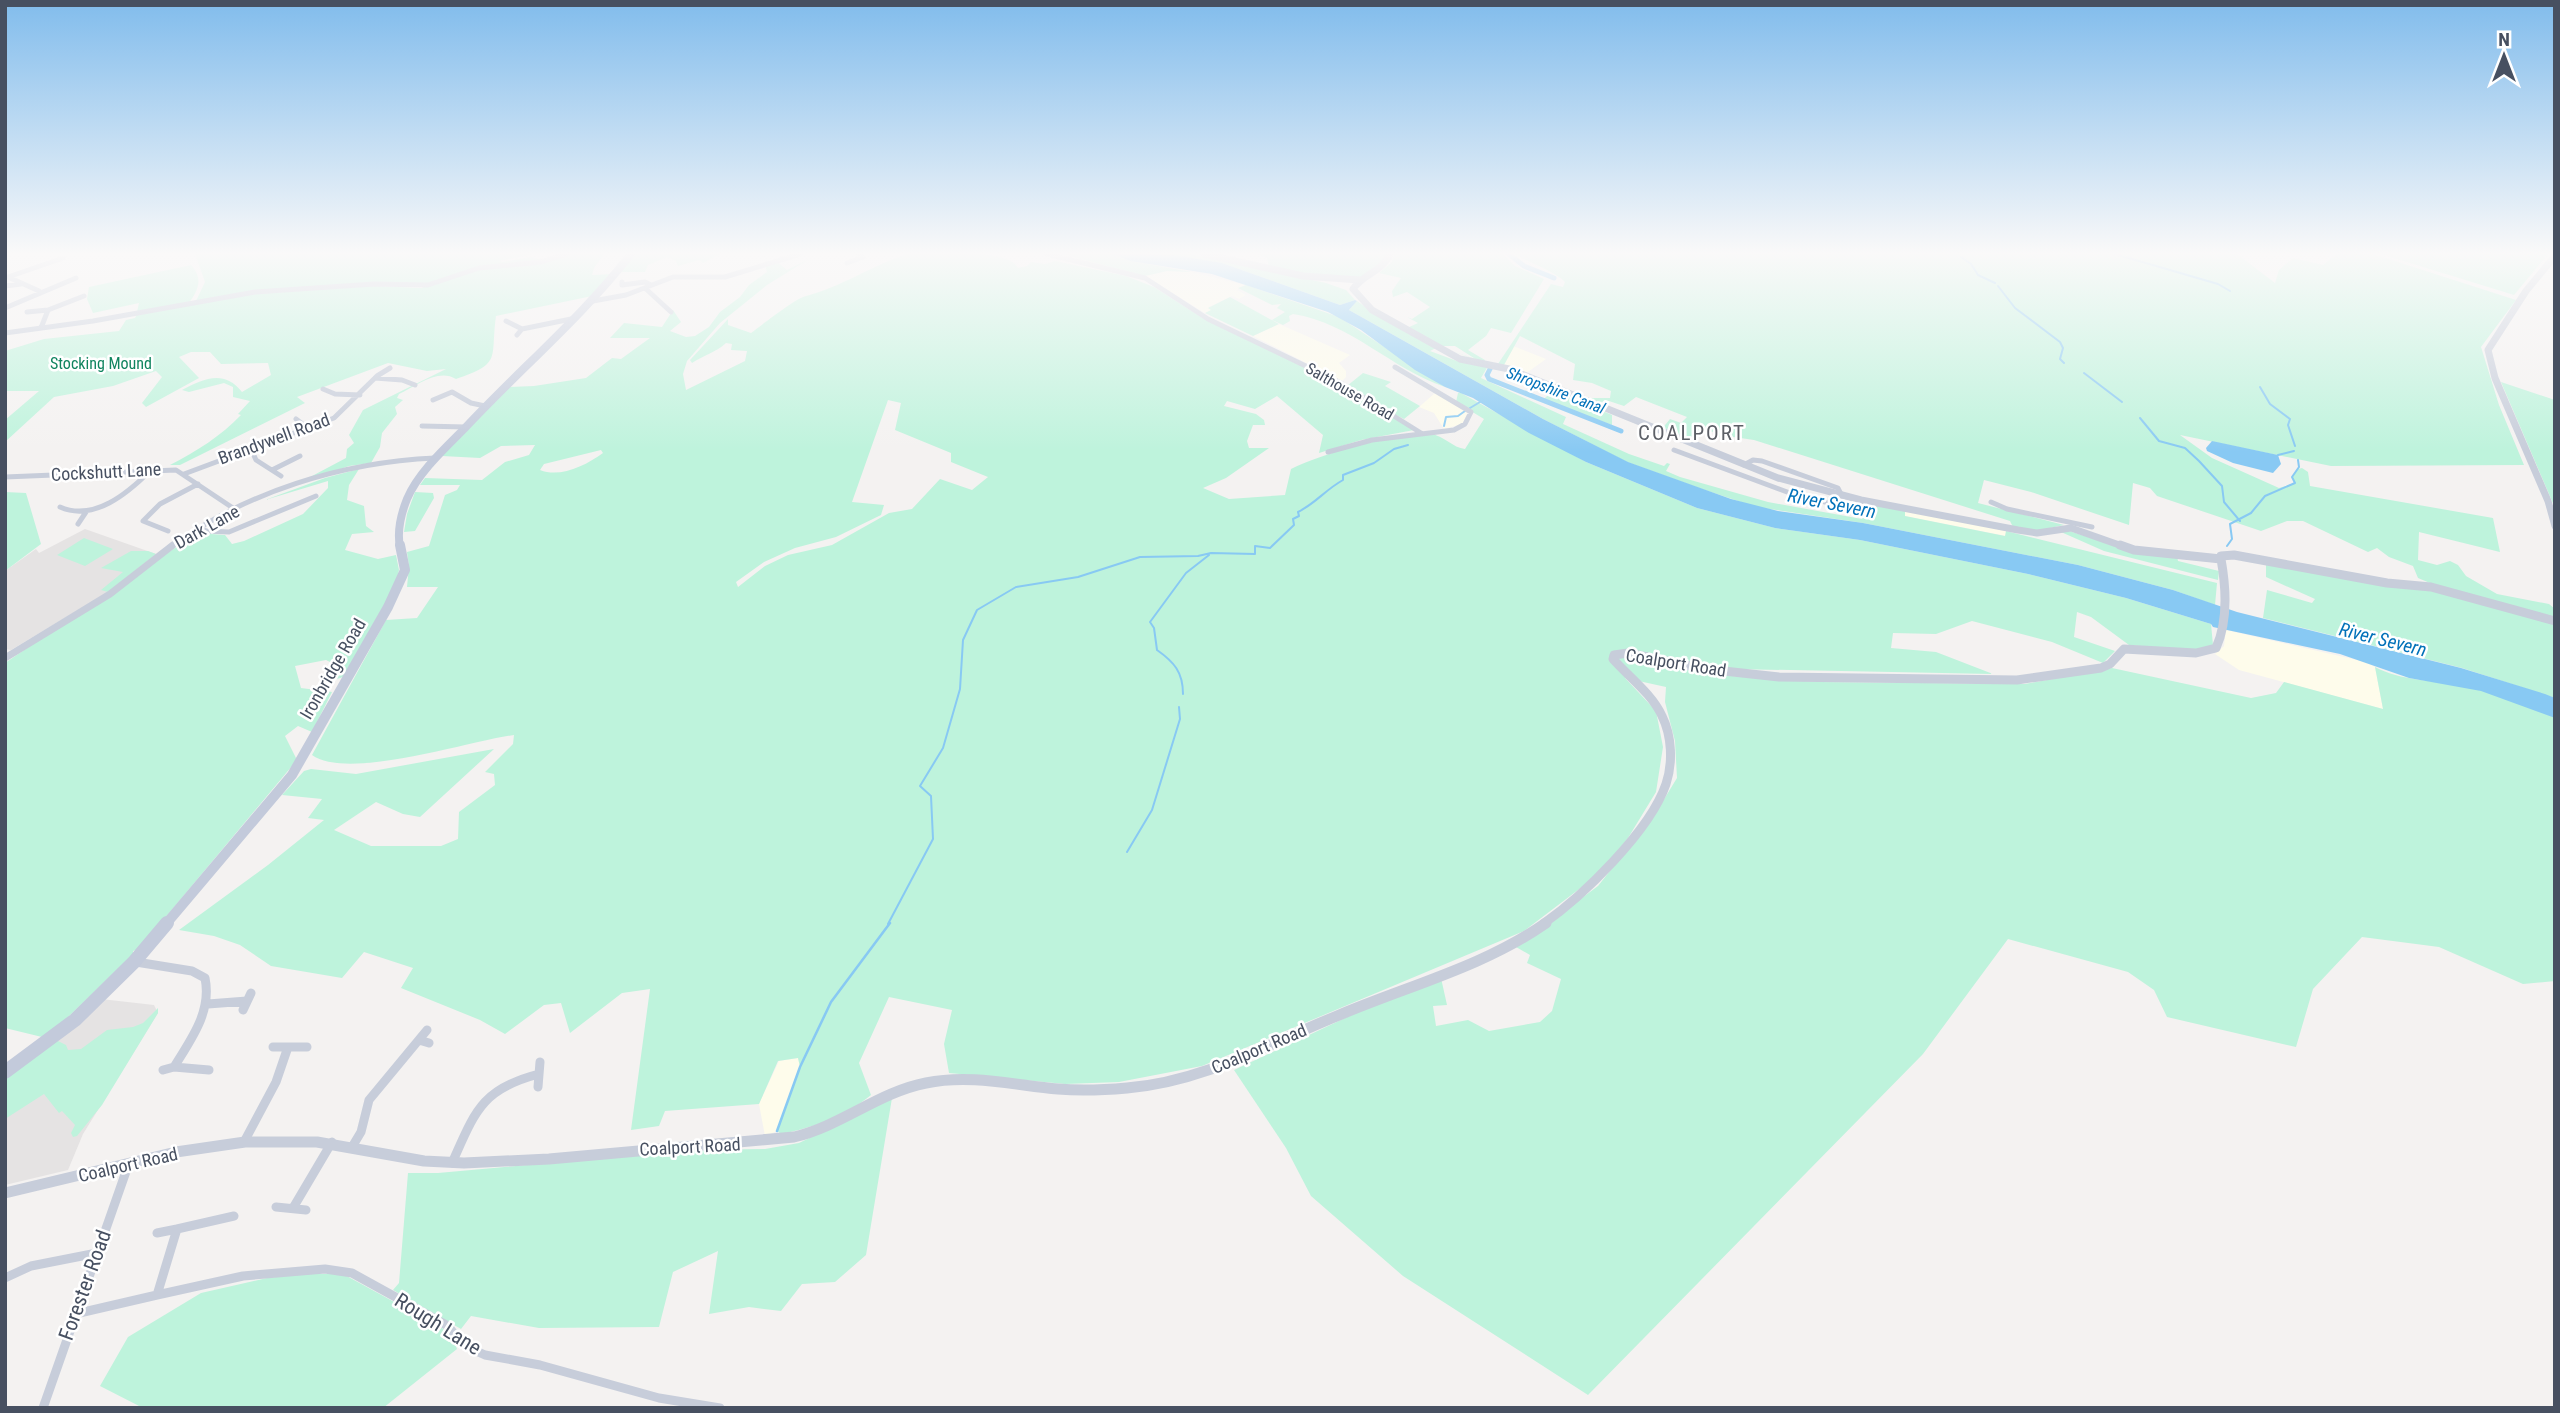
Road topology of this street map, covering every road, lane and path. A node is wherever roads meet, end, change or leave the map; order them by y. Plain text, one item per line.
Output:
1 (44, 320) edge
2 (99, 320) edge
3 (566, 320) edge
4 (574, 320) edge
5 (1210, 320) edge
6 (1389, 320) edge
7 (2507, 320) edge
8 (506, 321) dead end
9 (41, 328) junction
10 (522, 329) junction
11 (5, 333) edge
12 (517, 335) dead end
13 (1395, 368) dead end
14 (384, 370) dead end
15 (375, 379) junction
16 (415, 382) dead end
17 (335, 388) dead end
18 (360, 395) junction
19 (433, 400) dead end
20 (485, 406) junction
21 (308, 418) dead end
22 (422, 425) dead end
23 (466, 427) junction
24 (309, 429) junction
25 (1421, 433) junction
26 (1686, 442) junction
27 (251, 449) junction
28 (1674, 450) dead end
29 (1328, 452) dead end
30 (1682, 453) junction
31 (300, 456) dead end
32 (435, 458) junction
33 (151, 470) junction
34 (272, 470) junction
35 (184, 474) junction
36 (5, 477) edge
37 (281, 477) dead end
38 (198, 484) junction
39 (316, 496) dead end
40 (1991, 502) dead end
41 (72, 504) dead end
42 (1852, 508) dead end
43 (236, 510) junction
44 (86, 512) junction
45 (78, 524) dead end
46 (2555, 526) edge
47 (2079, 527) junction
48 (2092, 527) dead end
49 (166, 528) dead end
50 (201, 528) junction
51 (2042, 533) joint
52 (2221, 559) junction
53 (2555, 621) edge
54 (5, 658) edge
55 (134, 962) junction
56 (247, 1001) dead end
57 (208, 1004) junction
58 (427, 1030) dead end
59 (419, 1040) junction
60 (429, 1043) dead end
61 (273, 1047) dead end
62 (288, 1047) junction
63 (307, 1047) dead end
64 (540, 1062) dead end
65 (174, 1067) junction
66 (163, 1070) dead end
67 (209, 1070) dead end
68 (5, 1072) edge
69 (539, 1074) junction
70 (538, 1087) dead end
71 (332, 1142) junction
72 (244, 1143) junction
73 (352, 1147) junction
74 (129, 1163) junction
75 (452, 1163) junction
76 (5, 1193) edge
77 (276, 1207) dead end
78 (292, 1208) junction
79 (306, 1209) dead end
80 (234, 1216) dead end
81 (177, 1229) junction
82 (157, 1233) dead end
83 (97, 1253) junction
84 (5, 1279) edge
85 (157, 1295) junction
86 (75, 1314) junction
87 (43, 1408) edge
88 (720, 1408) edge

1 - 9 street
2 - 9 street
3 - 10 street
4 - 20 main road, Ironbridge Road
5 - 25 street, Salthouse Road
6 - 26 street
7 - 46 street
8 - 10 street
9 - 11 street
10 - 12 street
13 - 25 street
14 - 15 street, Brandywell Road
15 - 16 street
15 - 18 street, Brandywell Road
17 - 18 street
18 - 24 street, Brandywell Road
19 - 20 street
20 - 23 main road, Ironbridge Road
21 - 24 street
22 - 23 street
23 - 32 main road, Ironbridge Road
24 - 27 street, Brandywell Road
25 - 29 street
26 - 30 street
26 - 51 street
27 - 34 street
27 - 35 street, Brandywell Road
28 - 30 street
30 - 42 street
31 - 34 street
32 - 43 street, Dark Lane
32 - 55 main road, Ironbridge Road
33 - 35 street, Cockshutt Lane
33 - 36 street, Cockshutt Lane
33 - 44 street
34 - 37 street
35 - 38 street, Cockshutt Lane
38 - 43 street, Cockshutt Lane
38 - 49 street
39 - 50 street
40 - 47 street
41 - 44 street
43 - 50 street, Dark Lane
44 - 45 street
47 - 48 street
47 - 51 street
47 - 52 street
50 - 54 street, Dark Lane
52 - 53 street
52 - 75 street, Coalport Road
55 - 57 street
55 - 68 main road, Ironbridge Road
56 - 57 street
57 - 65 street
58 - 59 street
59 - 60 street
59 - 73 street
61 - 62 street
62 - 63 street
62 - 72 street
64 - 69 street
65 - 66 street
65 - 67 street
69 - 70 street
69 - 75 street
71 - 72 street, Coalport Road
71 - 73 street, Coalport Road
71 - 78 street
72 - 74 street, Coalport Road
73 - 75 street, Coalport Road
74 - 76 street, Coalport Road
74 - 83 street, Forester Road
77 - 78 street
78 - 79 street
80 - 81 street
81 - 82 street
81 - 85 street
83 - 84 street
83 - 86 street, Forester Road
85 - 86 street, Rough Lane
85 - 88 street, Rough Lane
86 - 87 street, Forester Road

